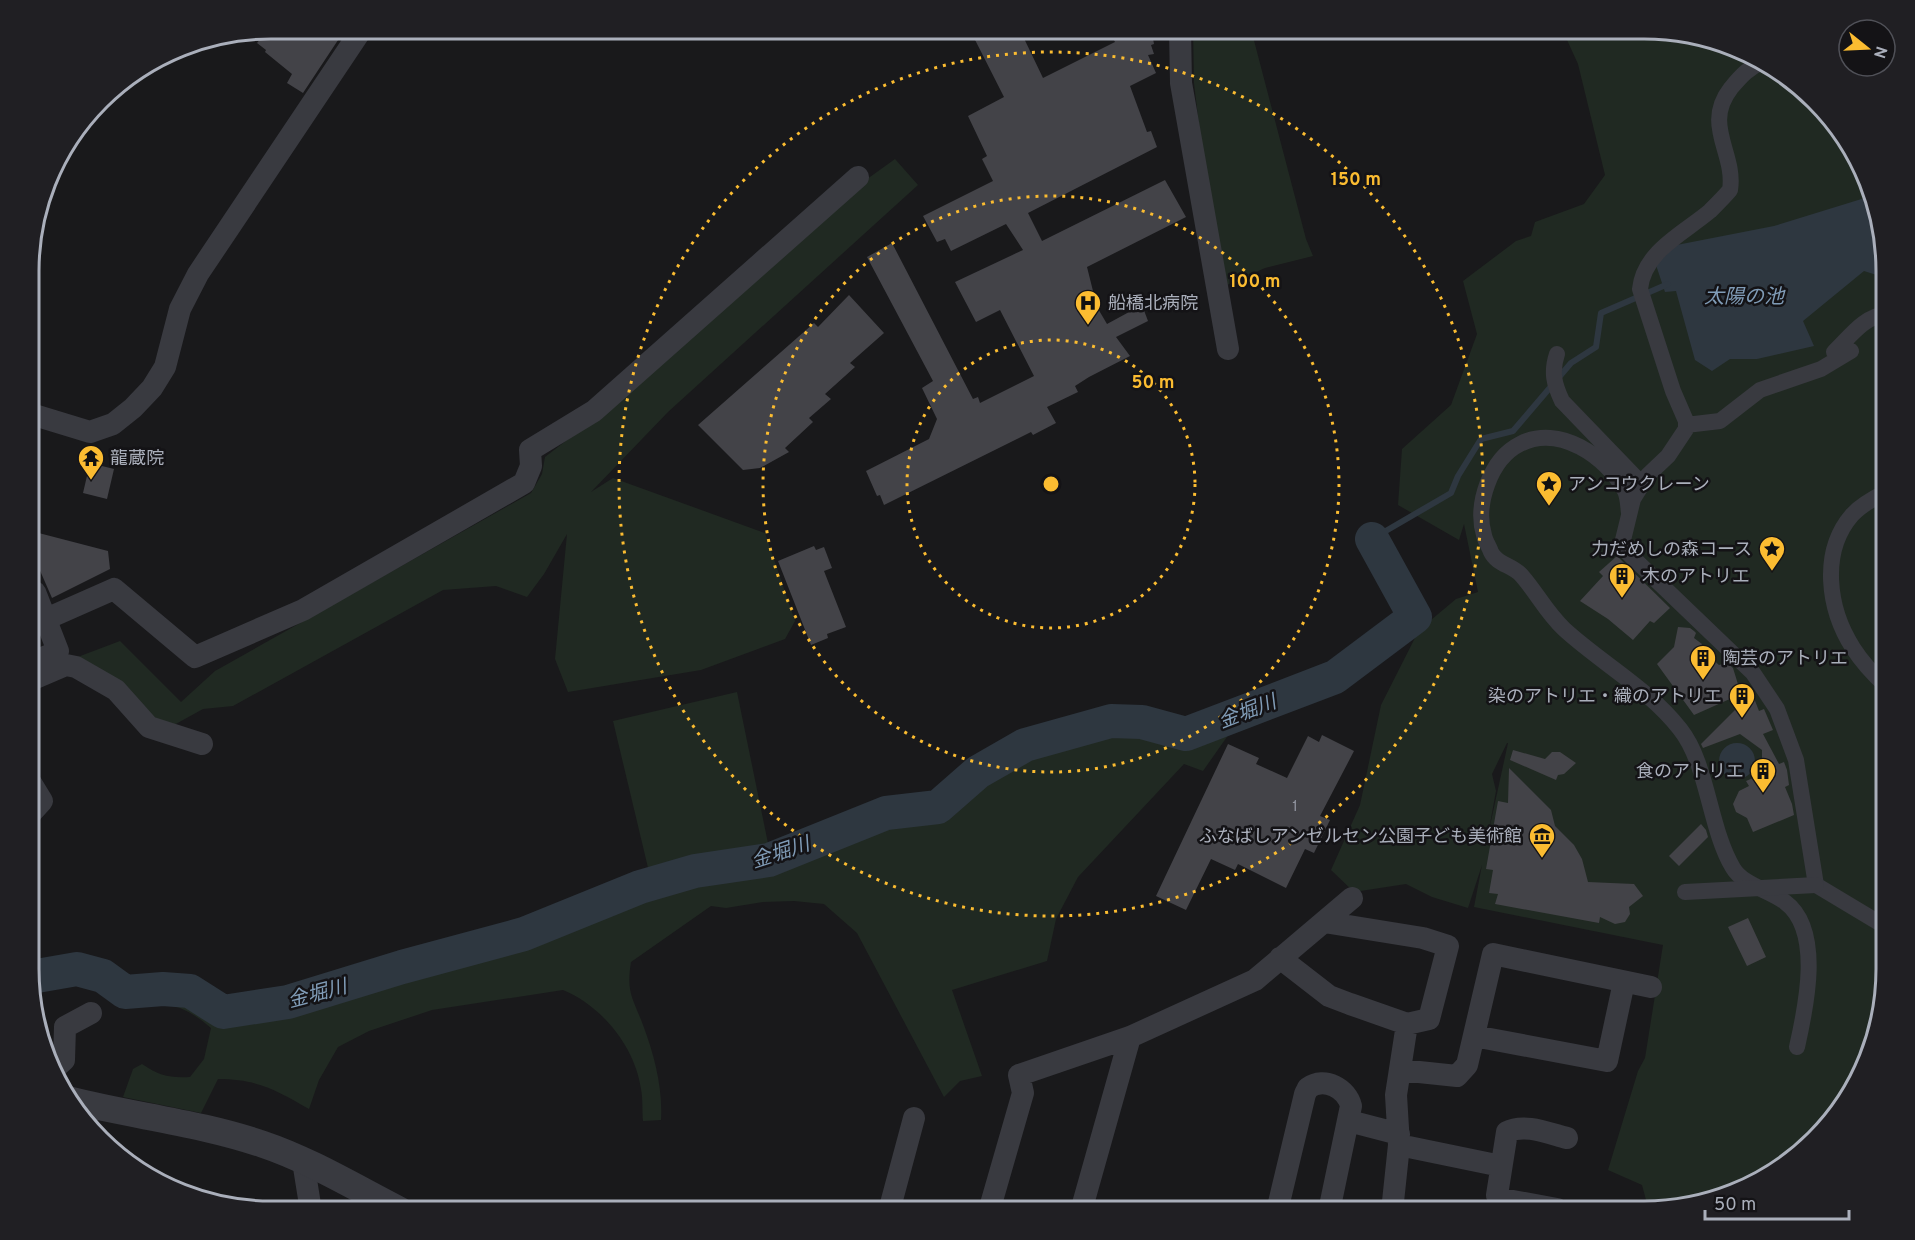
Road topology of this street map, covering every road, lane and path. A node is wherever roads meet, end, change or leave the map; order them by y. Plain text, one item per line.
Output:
1 (355, 39) edge
2 (1180, 39) edge
3 (1752, 66) edge
4 (858, 177) dead end
5 (1876, 316) edge
6 (1228, 349) dead end
7 (1851, 351) dead end
8 (1834, 352) dead end
9 (1557, 354) dead end
10 (39, 416) edge
11 (1686, 425) junction
12 (1642, 484) junction
13 (1876, 501) edge
14 (1629, 513) junction
15 (39, 602) edge
16 (46, 619) junction
17 (39, 659) edge
18 (1876, 671) edge
19 (39, 677) edge
20 (202, 744) dead end
21 (1816, 885) junction
22 (1685, 892) dead end
23 (1352, 898) dead end
24 (1876, 921) edge
25 (1324, 922) junction
26 (1280, 958) junction
27 (1624, 982) junction
28 (1651, 987) dead end
29 (91, 1013) dead end
30 (1407, 1024) junction
31 (1474, 1036) junction
32 (1130, 1037) junction
33 (1797, 1047) dead end
34 (60, 1064) edge
35 (1400, 1070) junction
36 (81, 1102) edge
37 (914, 1118) dead end
38 (1349, 1121) junction
39 (1567, 1138) dead end
40 (1399, 1139) junction
41 (303, 1161) junction
42 (1501, 1167) junction
43 (309, 1201) edge
44 (381, 1201) edge
45 (892, 1201) edge
46 (991, 1201) edge
47 (1084, 1201) edge
48 (1280, 1201) edge
49 (1331, 1201) edge
50 (1393, 1201) edge
51 (1513, 1201) edge

1 - 10 street
2 - 6 street
3 - 11 street
4 - 16 street
5 - 8 street
7 - 11 street
9 - 12 street
11 - 12 street
12 - 14 street
13 - 18 street
14 - 21 street
14 - 33 street
15 - 16 street
16 - 17 street
19 - 20 street
21 - 22 street, bridge
21 - 24 street
23 - 25 street
25 - 26 street
25 - 30 street
26 - 30 street
26 - 32 street
27 - 28 street
27 - 31 street
27 - 31 street
29 - 34 street
30 - 35 street
31 - 35 street
32 - 46 street
32 - 47 street
35 - 40 street
36 - 41 street
37 - 45 street
38 - 40 street
38 - 48 street
38 - 49 street
39 - 42 street
40 - 42 street
40 - 50 street
41 - 43 street
41 - 44 street
42 - 51 street

